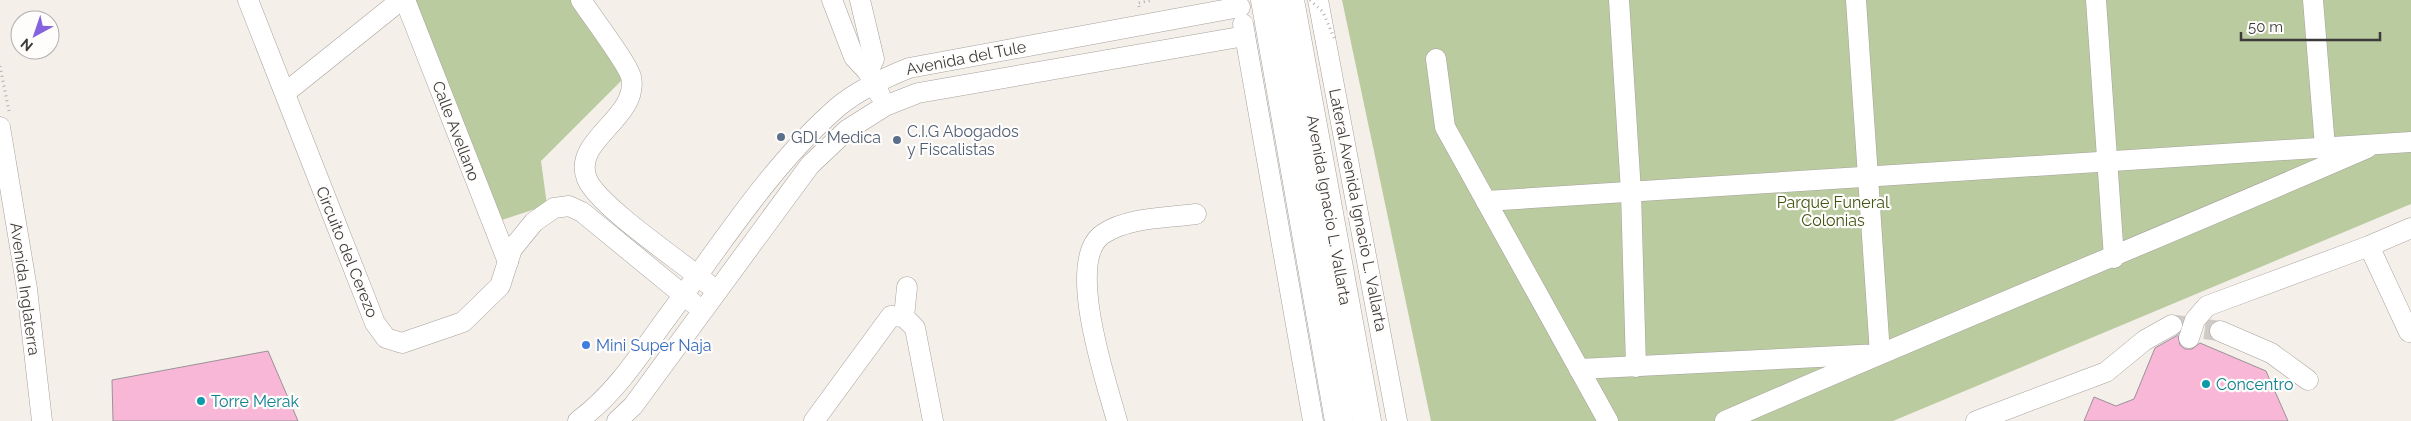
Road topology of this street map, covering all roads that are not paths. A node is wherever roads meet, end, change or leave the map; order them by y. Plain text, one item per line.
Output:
1 (248, 0) edge
2 (403, 0) edge
3 (581, 0) edge
4 (1290, 0) edge
5 (1318, 0) edge
6 (1619, 0) edge
7 (1856, 0) edge
8 (2096, 0) edge
9 (2313, 0) edge
10 (1248, 2) edge
11 (861, 4) edge
12 (835, 8) edge
13 (1245, 36) junction
14 (1436, 59) dead end
15 (872, 77) junction
16 (285, 93) junction
17 (885, 106) junction
18 (0, 127) edge
19 (2411, 142) edge
20 (2380, 143) junction
21 (2325, 147) junction
22 (2106, 162) junction
23 (1868, 177) junction
24 (1631, 192) junction
25 (597, 194) junction
26 (1486, 201) junction
27 (582, 212) junction
28 (1196, 214) dead end
29 (2411, 228) edge
30 (2369, 246) junction
31 (2114, 258) junction
32 (508, 262) junction
33 (699, 276) junction
34 (907, 287) dead end
35 (717, 291) junction
36 (684, 295) junction
37 (703, 311) junction
38 (904, 317) junction
39 (2172, 324) tunnel mouth
40 (2220, 332) tunnel mouth
41 (2408, 332) dead end
42 (2189, 338) dead end
43 (1880, 354) junction
44 (1636, 367) junction
45 (1579, 370) junction
46 (2308, 380) dead end
47 (42, 421) edge
48 (578, 421) edge
49 (617, 421) edge
50 (814, 421) edge
51 (934, 421) edge
52 (1117, 421) edge
53 (1313, 421) edge
54 (1339, 421) edge
55 (1367, 421) edge
56 (1397, 421) edge
57 (1608, 421) edge
58 (1725, 421) edge
59 (1976, 421) edge

1 - 16 street, Circuito del Cerezo
2 - 16 street
2 - 32 street, Calle Avellano
3 - 25 street
4 - 55 highway, Avenida Ignacio L. Vallarta
5 - 56 street, Lateral Avenida Ignacio L. Vallarta
6 - 24 street
7 - 23 street
8 - 22 street
9 - 21 street
10 - 13 street
10 - 15 street, Avenida del Tule
10 - 54 highway, Avenida Ignacio L. Vallarta
11 - 12 street
11 - 15 street
12 - 15 street
13 - 17 street, Avenida del Tule
13 - 53 street
14 - 26 street
15 - 17 street
15 - 33 street, Avenida del Tule
16 - 32 street, Circuito del Cerezo
17 - 35 street, Avenida del Tule
18 - 47 street, Avenida Inglaterra
19 - 20 street
20 - 21 street
20 - 31 street
21 - 22 street
22 - 23 street
22 - 31 street
23 - 24 street
23 - 43 street
24 - 26 street
24 - 44 street
25 - 27 street
25 - 33 street
26 - 45 street
27 - 32 street, Circuito del Cerezo
27 - 36 street
28 - 52 street
29 - 30 street
30 - 41 street
30 - 42 street
31 - 43 street
33 - 35 street
33 - 36 street, Avenida del Tule
34 - 38 street
35 - 37 street, Avenida del Tule
36 - 37 street
36 - 48 street, Avenida del Tule
37 - 49 street, Avenida del Tule
38 - 50 street
38 - 51 street
39 - 59 street
40 - 46 street
43 - 44 street
43 - 58 street
44 - 45 street
45 - 57 street

